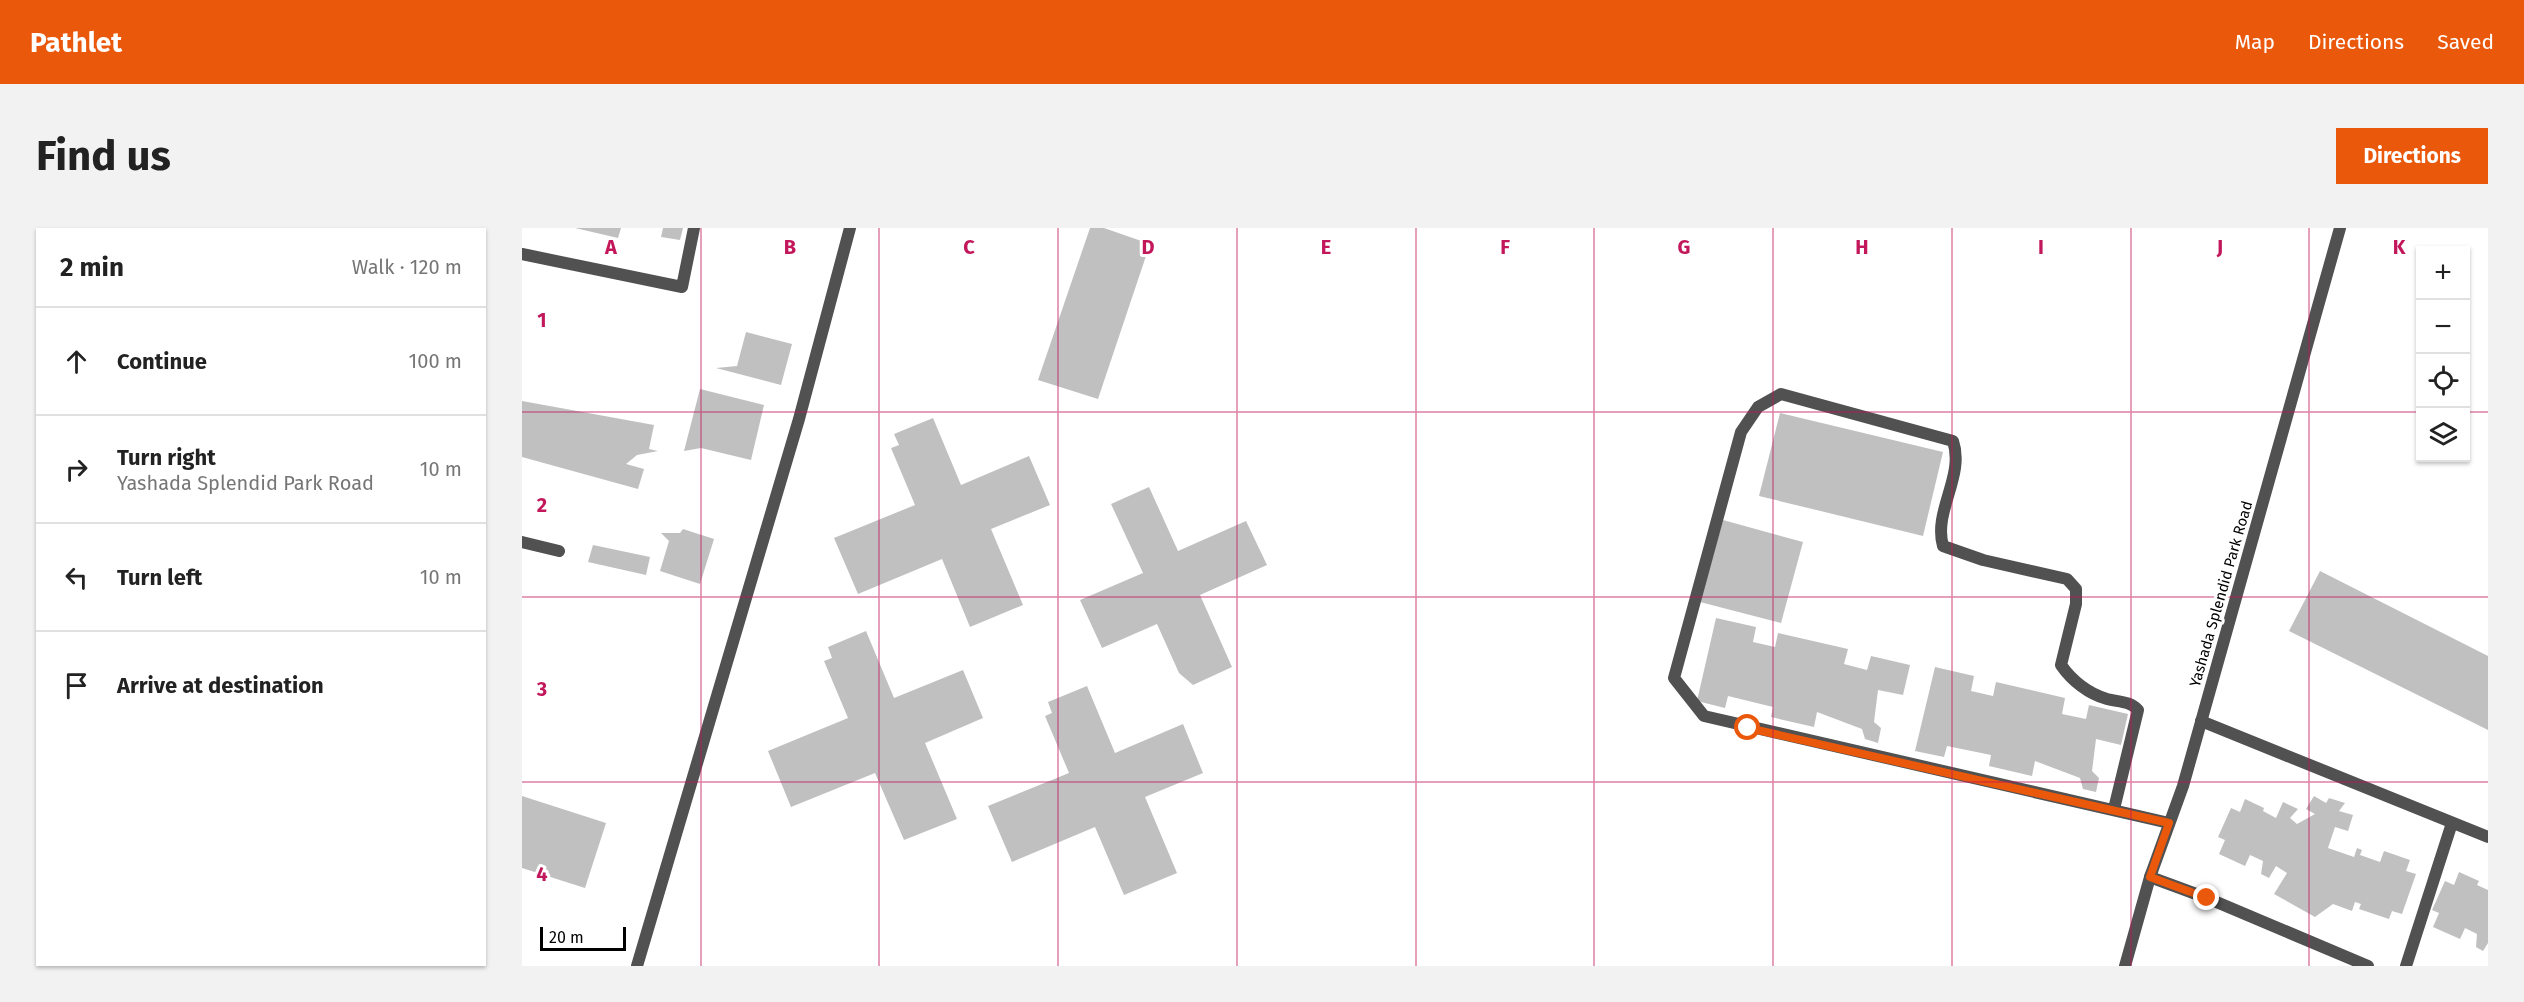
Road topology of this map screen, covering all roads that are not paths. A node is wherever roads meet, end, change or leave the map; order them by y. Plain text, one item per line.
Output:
1 (694, 228) edge
2 (850, 228) edge
3 (2340, 228) edge
4 (522, 254) edge
5 (522, 542) edge
6 (559, 550) dead end
7 (2201, 721) junction
8 (2114, 809) junction
9 (2169, 823) junction
10 (2452, 823) junction
11 (2488, 837) edge
12 (2150, 877) junction
13 (637, 966) edge
14 (2125, 966) edge
15 (2368, 966) edge
16 (2406, 966) edge

1 - 4 street
2 - 13 street
3 - 7 street, Yashada Splendid Park Road
5 - 6 street
7 - 9 street, Yashada Splendid Park Road
7 - 10 street
8 - 8 street
8 - 9 street
9 - 12 street, Yashada Splendid Park Road
10 - 11 street
10 - 16 street
12 - 14 street, Yashada Splendid Park Road
12 - 15 street

